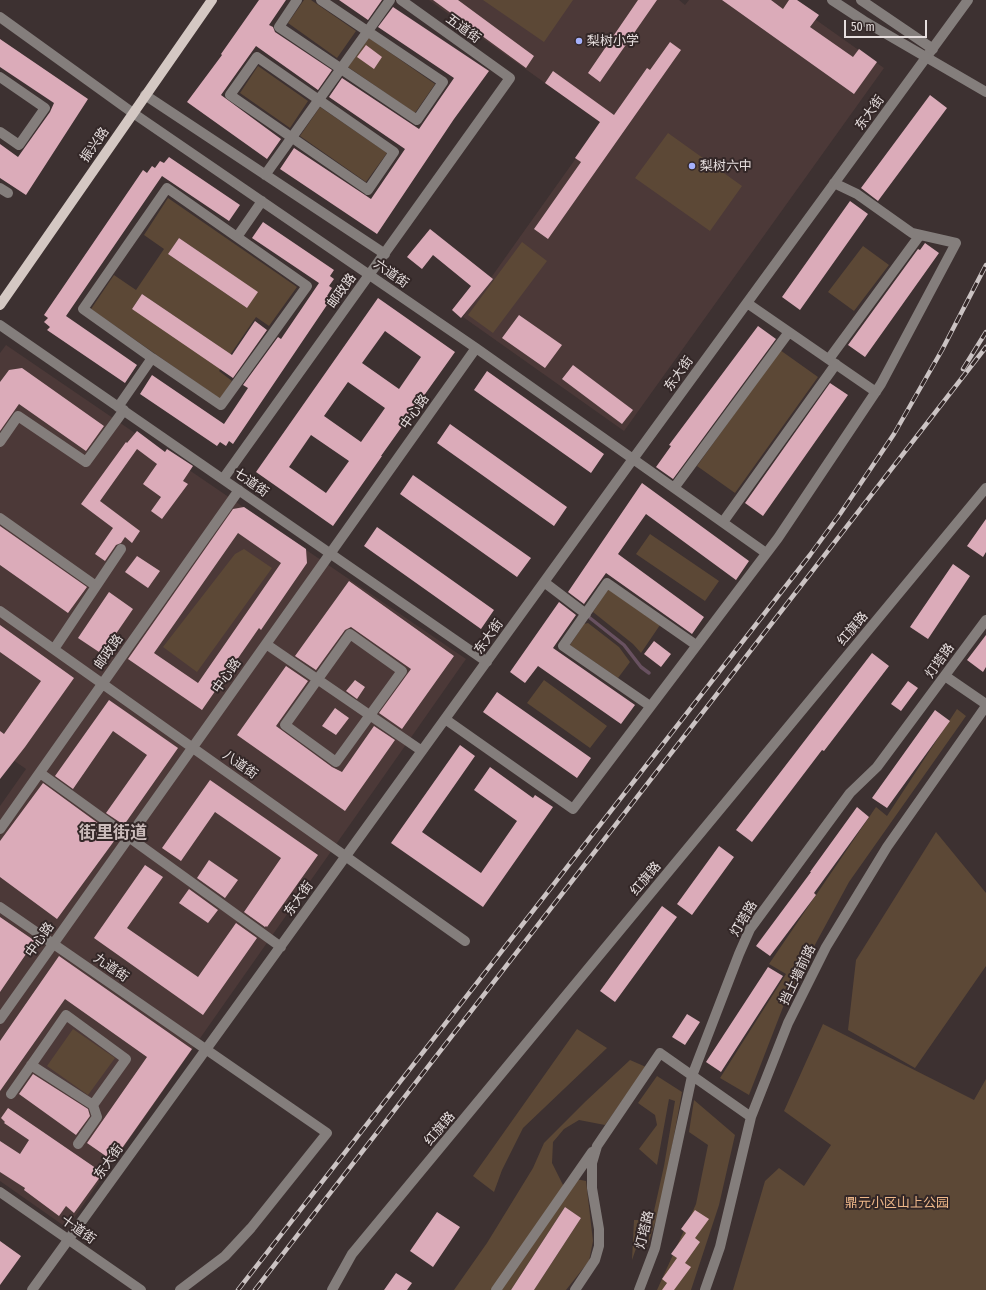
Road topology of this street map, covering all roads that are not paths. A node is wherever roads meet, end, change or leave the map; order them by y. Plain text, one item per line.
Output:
1 (212, 0) edge
2 (297, 0) edge
3 (322, 0) edge
4 (390, 0) edge
5 (401, 0) edge
6 (832, 0) edge
7 (861, 0) edge
8 (968, 0) edge
9 (0, 17) edge
10 (368, 31) junction
11 (932, 49) junction
12 (341, 68) junction
13 (0, 77) edge
14 (510, 78) joint
15 (986, 92) edge
16 (145, 95) junction
17 (319, 100) junction
18 (133, 113) junction
19 (0, 132) edge
20 (292, 138) junction
21 (265, 175) junction
22 (834, 183) junction
23 (262, 201) junction
24 (920, 235) junction
25 (237, 237) junction
26 (385, 254) junction
27 (369, 275) junction
28 (747, 303) junction
29 (0, 305) edge
30 (0, 325) edge
31 (789, 332) junction
32 (476, 348) junction
33 (152, 358) junction
34 (832, 362) junction
35 (876, 392) junction
36 (121, 409) junction
37 (0, 442) edge
38 (633, 459) junction
39 (223, 479) junction
40 (674, 488) junction
41 (986, 488) edge
42 (240, 490) junction
43 (0, 518) edge
44 (722, 522) junction
45 (122, 549) dead end
46 (330, 553) junction
47 (766, 553) junction
48 (544, 582) junction
49 (96, 586) junction
50 (0, 611) edge
51 (586, 614) junction
52 (986, 620) edge
53 (266, 644) junction
54 (696, 645) junction
55 (54, 649) junction
56 (487, 662) junction
57 (945, 676) junction
58 (317, 680) junction
59 (103, 684) junction
60 (986, 705) edge
61 (650, 706) junction
62 (370, 716) junction
63 (445, 719) junction
64 (193, 748) junction
65 (422, 751) junction
66 (40, 773) junction
67 (0, 829) edge
68 (129, 837) junction
69 (346, 856) junction
70 (0, 907) edge
71 (465, 942) dead end
72 (54, 944) junction
73 (281, 947) junction
74 (0, 1019) edge
75 (207, 1049) junction
76 (31, 1065) junction
77 (692, 1076) junction
78 (11, 1094) dead end
79 (93, 1106) junction
80 (751, 1116) junction
81 (78, 1144) dead end
82 (597, 1146) junction
83 (0, 1192) edge
84 (69, 1240) junction
85 (32, 1290) edge
86 (141, 1290) edge
87 (180, 1290) edge
88 (332, 1290) edge
89 (496, 1290) edge
90 (575, 1290) edge
91 (640, 1290) edge
92 (705, 1290) edge

1 - 16 main road, 振兴路
2 - 12 street
3 - 10 street
4 - 10 street
5 - 14 street, 五道街
6 - 15 street, bridge
7 - 11 street
8 - 11 street, 东大街
9 - 18 street, 六道街
10 - 12 street
10 - 12 street
11 - 22 street, 东大街
12 - 17 street
13 - 19 street
14 - 26 street, 邮政路
16 - 18 main road, 振兴路
16 - 21 street
17 - 20 street
17 - 20 street
17 - 20 street
18 - 23 street, 六道街
18 - 29 main road, 振兴路
20 - 21 street
21 - 26 street
22 - 24 street
22 - 28 street, 东大街
23 - 25 street
23 - 27 street, 六道街
24 - 34 street
24 - 35 street
25 - 33 street
25 - 33 street
26 - 27 street, 邮政路
27 - 32 street, 六道街
27 - 39 street, 邮政路
28 - 31 street
28 - 38 street, 东大街
30 - 36 street, 七道街
31 - 34 street
31 - 40 street
32 - 38 street, 六道街
32 - 46 street, 中心路
33 - 36 street
34 - 35 street
34 - 44 street
35 - 47 street
36 - 37 street
36 - 39 street, 七道街
38 - 40 street, 六道街
38 - 48 street, 东大街
39 - 42 street, 七道街
40 - 44 street, 六道街
41 - 88 street, 红旗路
42 - 46 street, 七道街
42 - 59 street, 邮政路
43 - 49 street
44 - 47 street, 六道街
45 - 49 street
46 - 53 street, 中心路
46 - 56 street, 七道街
47 - 54 street
48 - 51 street
48 - 56 street, 东大街
49 - 55 street
50 - 55 street, 八道街
51 - 54 street
51 - 61 street
52 - 57 street, 灯塔路
53 - 58 street
53 - 64 street, 中心路
54 - 61 street
55 - 59 street, 八道街
56 - 63 street, 东大街
57 - 60 street
57 - 77 street, 灯塔路
58 - 62 street
58 - 62 street
58 - 62 street
59 - 64 street, 八道街
59 - 66 street, 邮政路
60 - 80 street, 挡土墙前路
61 - 63 street
62 - 65 street
63 - 65 street, 东大街
64 - 68 street, 中心路
64 - 69 street, 八道街
65 - 69 street, 东大街
66 - 67 street, 邮政路
66 - 68 street
68 - 72 street, 中心路
68 - 73 street
69 - 71 street, 八道街
69 - 73 street, 东大街
70 - 72 street, 九道街
72 - 74 street, 中心路
72 - 75 street, 九道街
73 - 75 street, 东大街
75 - 84 street, 东大街
75 - 87 street, 九道街
76 - 78 street
76 - 79 street
76 - 79 street
77 - 80 street
77 - 82 street
77 - 91 street, 灯塔路
79 - 81 street
80 - 92 street, 挡土墙前路
82 - 89 street
82 - 90 street
83 - 84 street, 十道街
84 - 85 street, 东大街
84 - 86 street, 十道街

